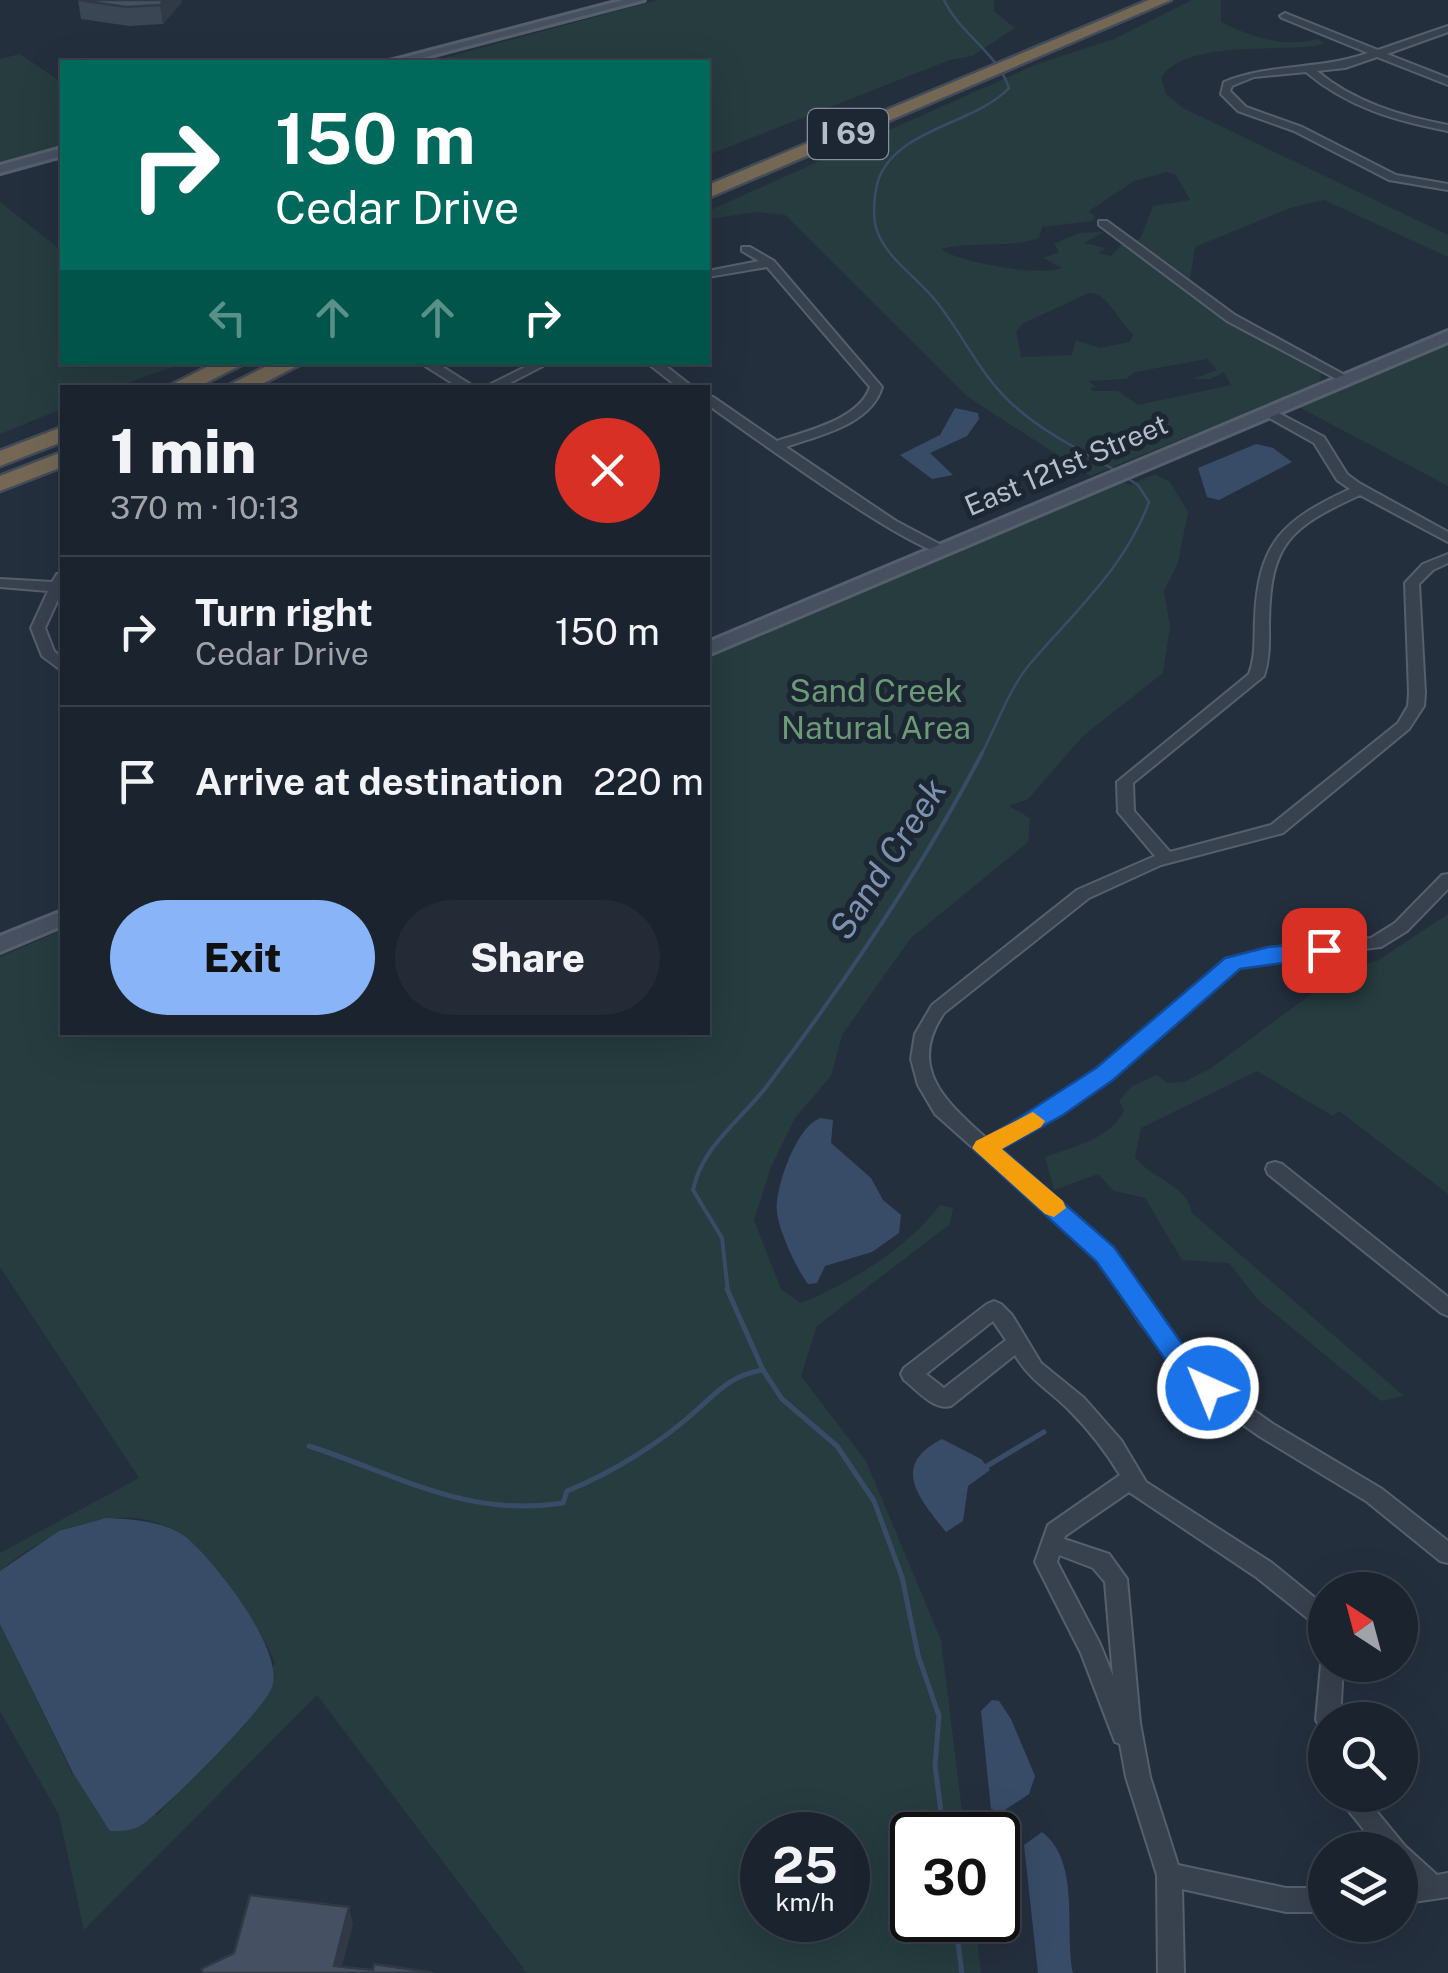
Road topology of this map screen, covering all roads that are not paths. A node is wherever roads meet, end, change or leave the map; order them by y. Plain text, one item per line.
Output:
1 (638, 0) edge
2 (1122, 0) edge
3 (1163, 0) edge
4 (1284, 16) dead end
5 (1447, 30) edge
6 (1378, 54) junction
7 (1005, 59) junction
8 (418, 60) edge
9 (982, 68) junction
10 (1309, 69) junction
11 (1448, 82) edge
12 (1448, 128) edge
13 (60, 153) edge
14 (60, 160) edge
15 (710, 170) edge
16 (0, 172) edge
17 (710, 191) edge
18 (1446, 191) edge
19 (1103, 223) dead end
20 (746, 249) dead end
21 (770, 263) junction
22 (710, 274) edge
23 (1448, 336) edge
24 (230, 365) edge
25 (288, 365) edge
26 (430, 365) edge
27 (656, 365) edge
28 (538, 366) dead end
29 (1346, 379) junction
30 (183, 385) edge
31 (241, 385) edge
32 (465, 385) edge
33 (497, 385) edge
34 (684, 385) edge
35 (710, 403) edge
36 (1262, 415) junction
37 (60, 435) edge
38 (774, 446) junction
39 (0, 459) edge
40 (60, 459) edge
41 (0, 484) edge
42 (1360, 490) junction
43 (1448, 538) edge
44 (933, 553) junction
45 (1446, 559) edge
46 (60, 582) edge
47 (0, 583) edge
48 (710, 648) edge
49 (60, 665) edge
50 (1166, 858) junction
51 (1448, 879) edge
52 (60, 919) edge
53 (0, 945) edge
54 (984, 1148) junction
55 (1275, 1169) dead end
56 (1448, 1308) edge
57 (1017, 1343) junction
58 (1131, 1478) junction
59 (1050, 1543) junction
60 (1448, 1554) edge
61 (1308, 1605) edge
62 (1138, 1777) junction
63 (1363, 1812) edge
64 (1380, 1832) edge
65 (1418, 1868) edge
66 (1169, 1875) junction
67 (1441, 1887) edge
68 (1308, 1900) edge
69 (1171, 1973) edge

1 - 8 street
2 - 7 highway, I 69
3 - 7 highway, I 69
4 - 6 street
5 - 6 street
6 - 10 street
6 - 11 street
7 - 9 highway, I 69
9 - 15 highway, I 69
9 - 17 highway, I 69
10 - 12 street
10 - 18 street
13 - 16 street
14 - 16 street
19 - 29 street
20 - 21 street
21 - 22 street
21 - 38 street
23 - 29 street, East 121st Street
24 - 30 highway
25 - 31 highway
26 - 32 street
27 - 34 street
28 - 33 street
29 - 36 street, East 121st Street
35 - 38 street
36 - 42 street
36 - 44 street, East 121st Street
37 - 39 highway
38 - 44 street
40 - 41 highway
42 - 43 street
42 - 50 street
44 - 48 street, East 121st Street
45 - 50 street
46 - 47 street
46 - 49 street
50 - 54 street
51 - 54 street
52 - 53 street
54 - 60 street
55 - 56 street
57 - 57 street
57 - 58 street
58 - 59 street
58 - 61 street
59 - 62 street
59 - 62 street
62 - 66 street
63 - 64 street
65 - 67 street
66 - 68 street
66 - 69 street

